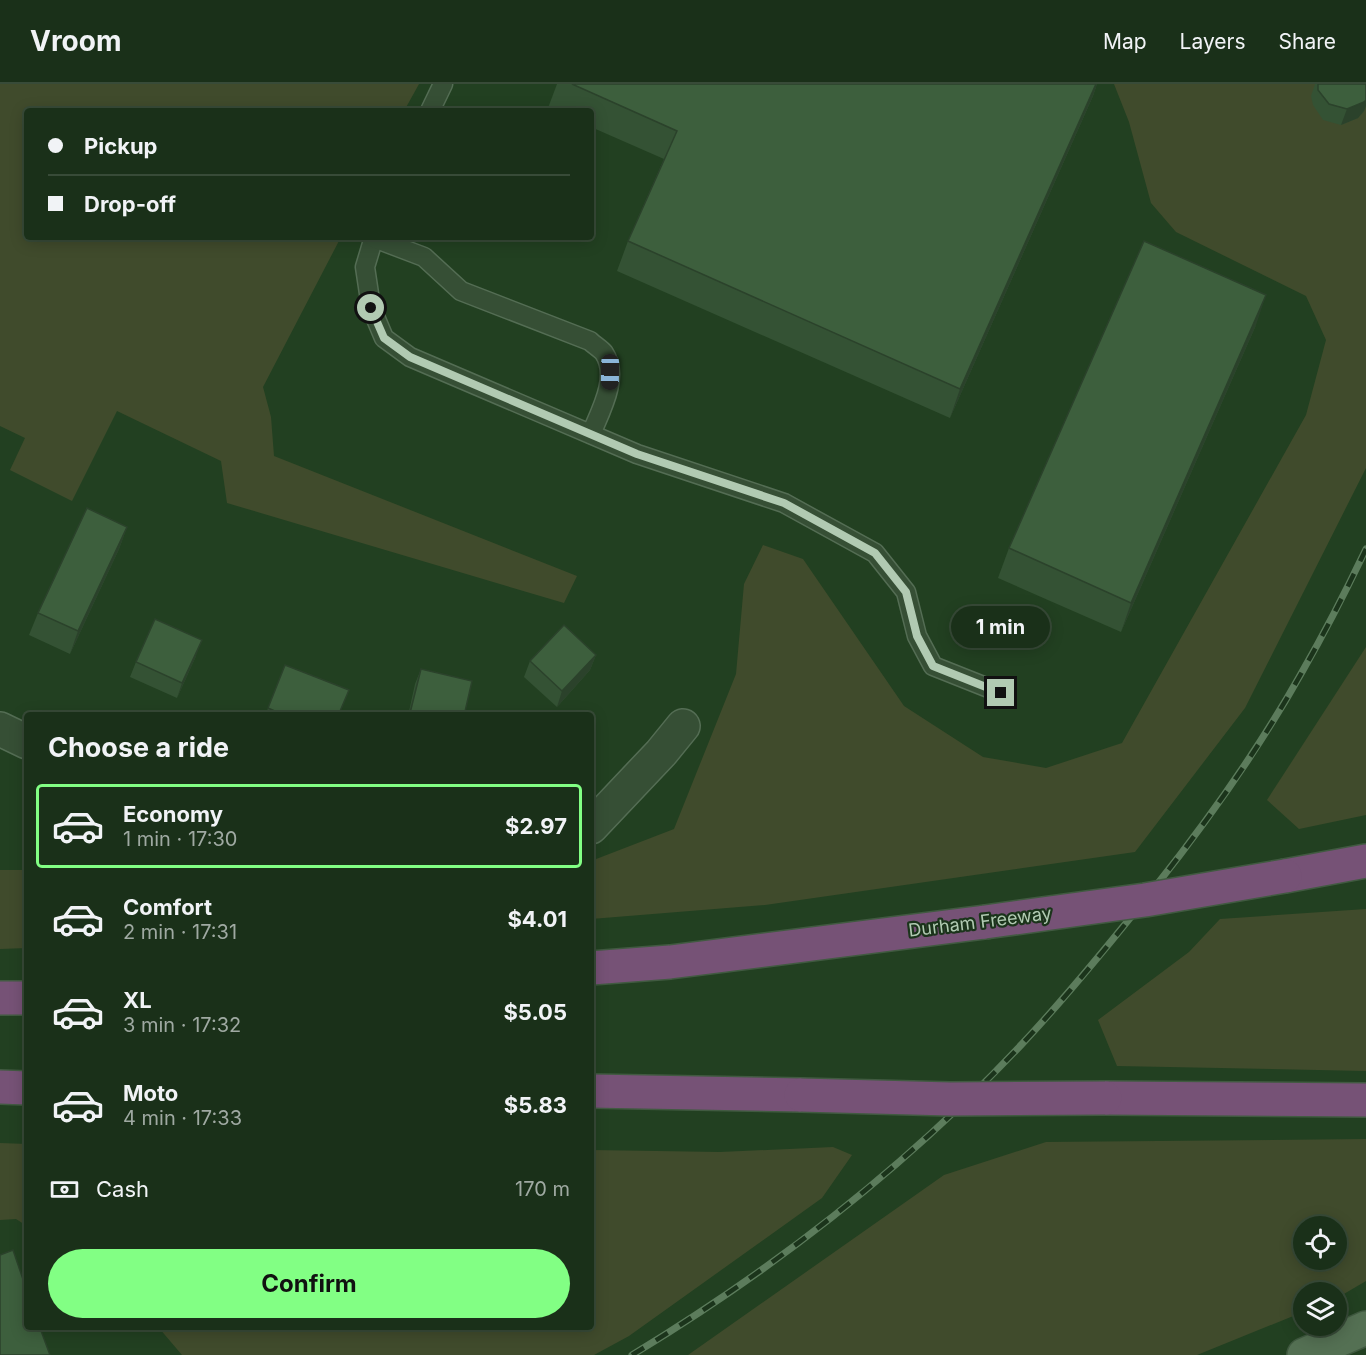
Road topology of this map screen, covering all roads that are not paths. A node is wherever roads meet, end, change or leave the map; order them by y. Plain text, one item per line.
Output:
1 (443, 84) edge
2 (431, 108) edge
3 (373, 240) edge
4 (382, 240) edge
5 (591, 434) junction
6 (1001, 693) dead end
7 (683, 726) dead end
8 (0, 729) edge
9 (24, 741) edge
10 (594, 824) edge
11 (1366, 861) edge
12 (594, 968) edge
13 (0, 998) edge
14 (24, 998) edge
15 (0, 1087) edge
16 (24, 1088) edge
17 (594, 1091) edge
18 (1366, 1100) edge
19 (1366, 1328) edge
20 (1304, 1355) edge

1 - 2 lane
3 - 5 lane
4 - 5 lane
5 - 6 lane
7 - 10 street
8 - 9 street
11 - 12 highway, Durham Freeway, bridge
13 - 14 highway
15 - 16 highway
17 - 18 highway, bridge
19 - 20 main road

